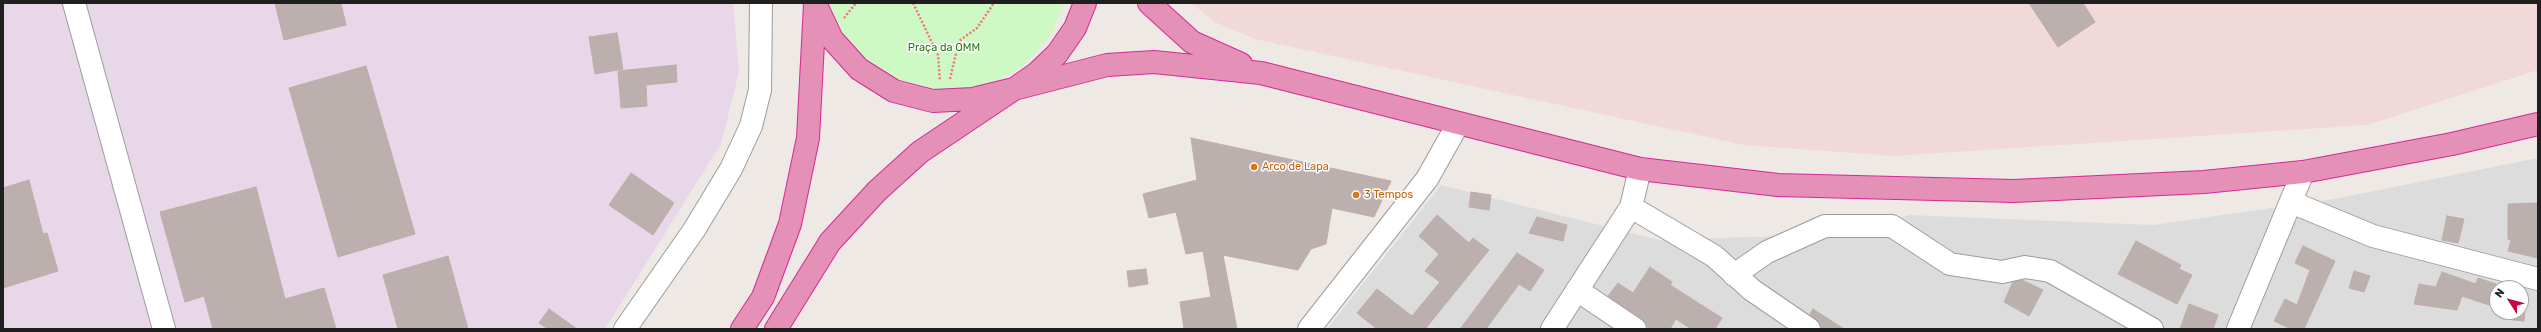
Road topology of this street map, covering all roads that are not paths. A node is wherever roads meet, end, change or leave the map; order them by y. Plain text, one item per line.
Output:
1 (74, 3) edge
2 (760, 3) edge
3 (815, 3) edge
4 (1085, 3) edge
5 (1149, 3) edge
6 (1261, 73) junction
7 (1014, 89) junction
8 (1458, 124) junction
9 (2538, 124) edge
10 (1640, 169) junction
11 (2304, 172) junction
12 (2291, 202) junction
13 (1630, 206) junction
14 (1734, 275) junction
15 (2538, 278) edge
16 (1577, 290) junction
17 (164, 329) edge
18 (625, 329) edge
19 (742, 329) edge
20 (776, 329) edge
21 (1309, 329) edge
22 (1552, 329) edge
23 (1635, 329) edge
24 (1810, 329) edge
25 (2152, 329) edge
26 (2238, 329) edge

1 - 17 street
2 - 18 street
3 - 7 highway
3 - 19 highway
4 - 7 highway
5 - 6 highway
6 - 7 highway
6 - 8 highway
7 - 20 highway
8 - 10 highway
8 - 21 street
9 - 11 highway
10 - 11 highway
10 - 13 street
11 - 12 street
12 - 15 street
12 - 26 street
13 - 14 street
13 - 16 street
14 - 24 street
14 - 25 street
16 - 22 street
16 - 23 street

